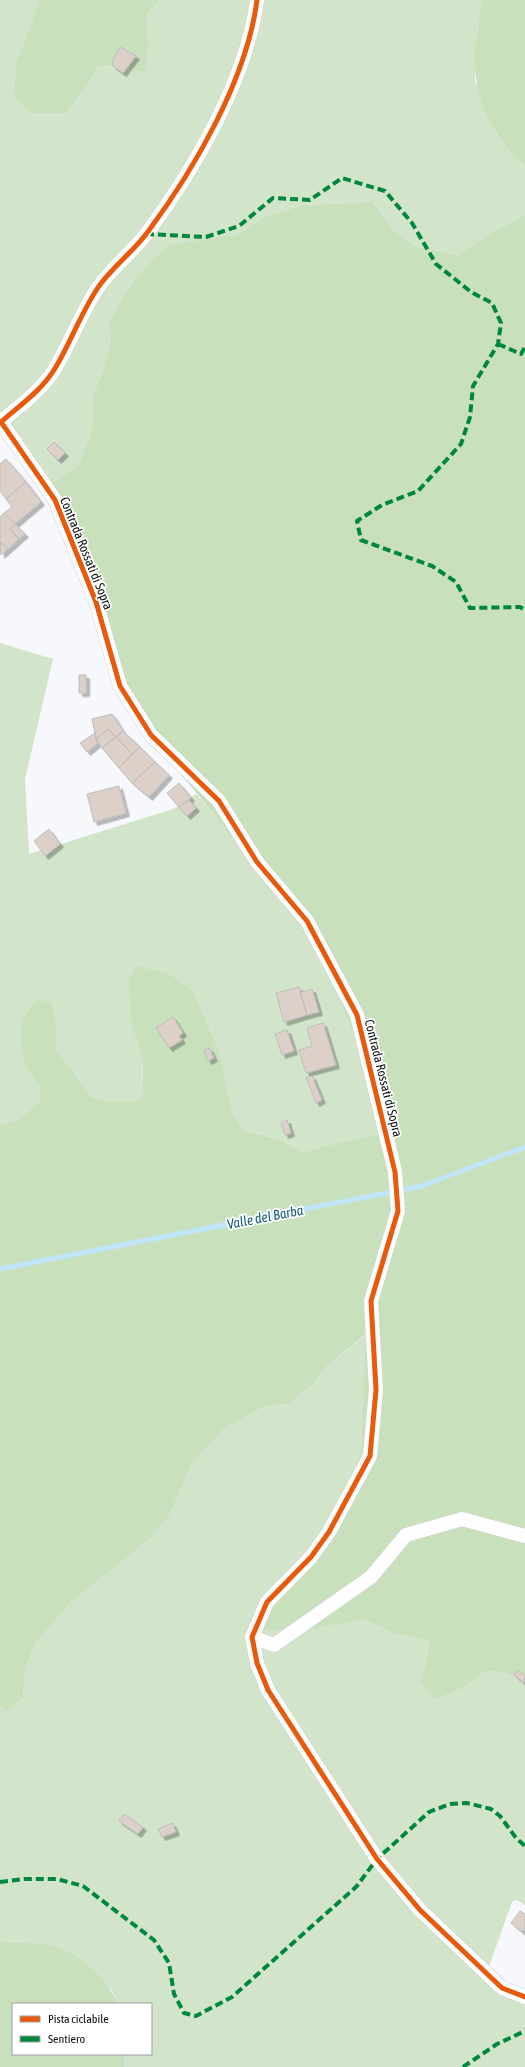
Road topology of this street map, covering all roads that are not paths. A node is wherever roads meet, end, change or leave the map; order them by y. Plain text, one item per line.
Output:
1 (257, 0) edge
2 (0, 423) edge
3 (525, 1536) edge
4 (252, 1637) junction
5 (525, 1996) edge

1 - 2 street, Contrada Rossati di Sopra
2 - 4 street, Contrada Rossati di Sopra
3 - 4 street
4 - 5 street

